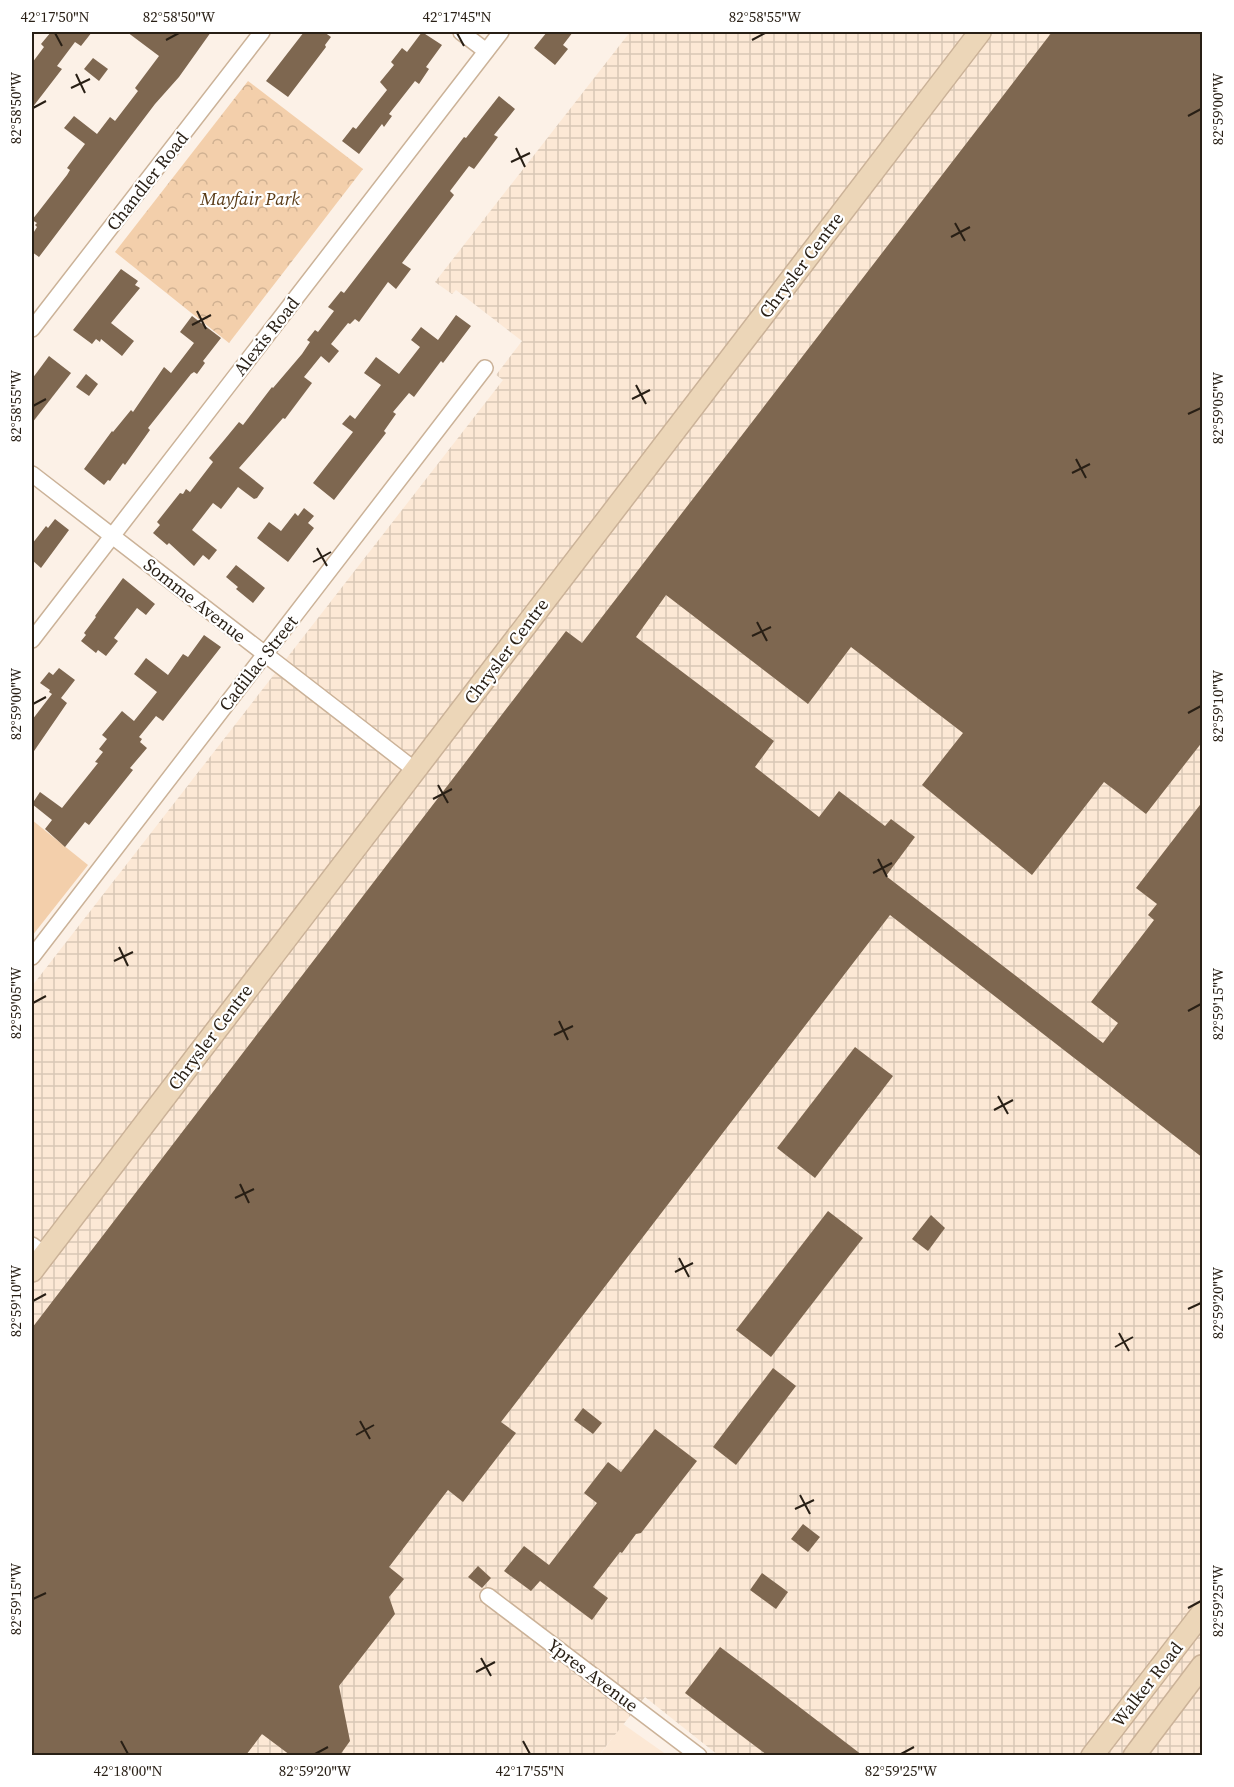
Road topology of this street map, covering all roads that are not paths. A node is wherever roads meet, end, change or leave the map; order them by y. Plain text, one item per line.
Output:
1 (262, 32) edge
2 (461, 32) edge
3 (501, 32) edge
4 (980, 32) edge
5 (486, 51) junction
6 (32, 329) edge
7 (485, 369) dead end
8 (32, 474) edge
9 (112, 536) junction
10 (32, 640) edge
11 (265, 654) junction
12 (415, 770) junction
13 (32, 957) edge
14 (36, 1257) edge
15 (488, 1596) dead end
16 (1203, 1612) edge
17 (1203, 1666) edge
18 (699, 1755) edge
19 (1092, 1755) edge
20 (1134, 1755) edge

1 - 6 street, Chandler Road
2 - 5 street
3 - 5 street, Alexis Road
4 - 12 street, Chrysler Centre
5 - 9 street, Alexis Road
7 - 11 street, Cadillac Street
8 - 9 street, Somme Avenue
9 - 10 street, Alexis Road
9 - 11 street, Somme Avenue
11 - 12 street, Somme Avenue
11 - 13 street, Cadillac Street
12 - 14 street, Chrysler Centre
15 - 18 street, Ypres Avenue
16 - 19 street, Walker Road
17 - 20 street, Walker Road

